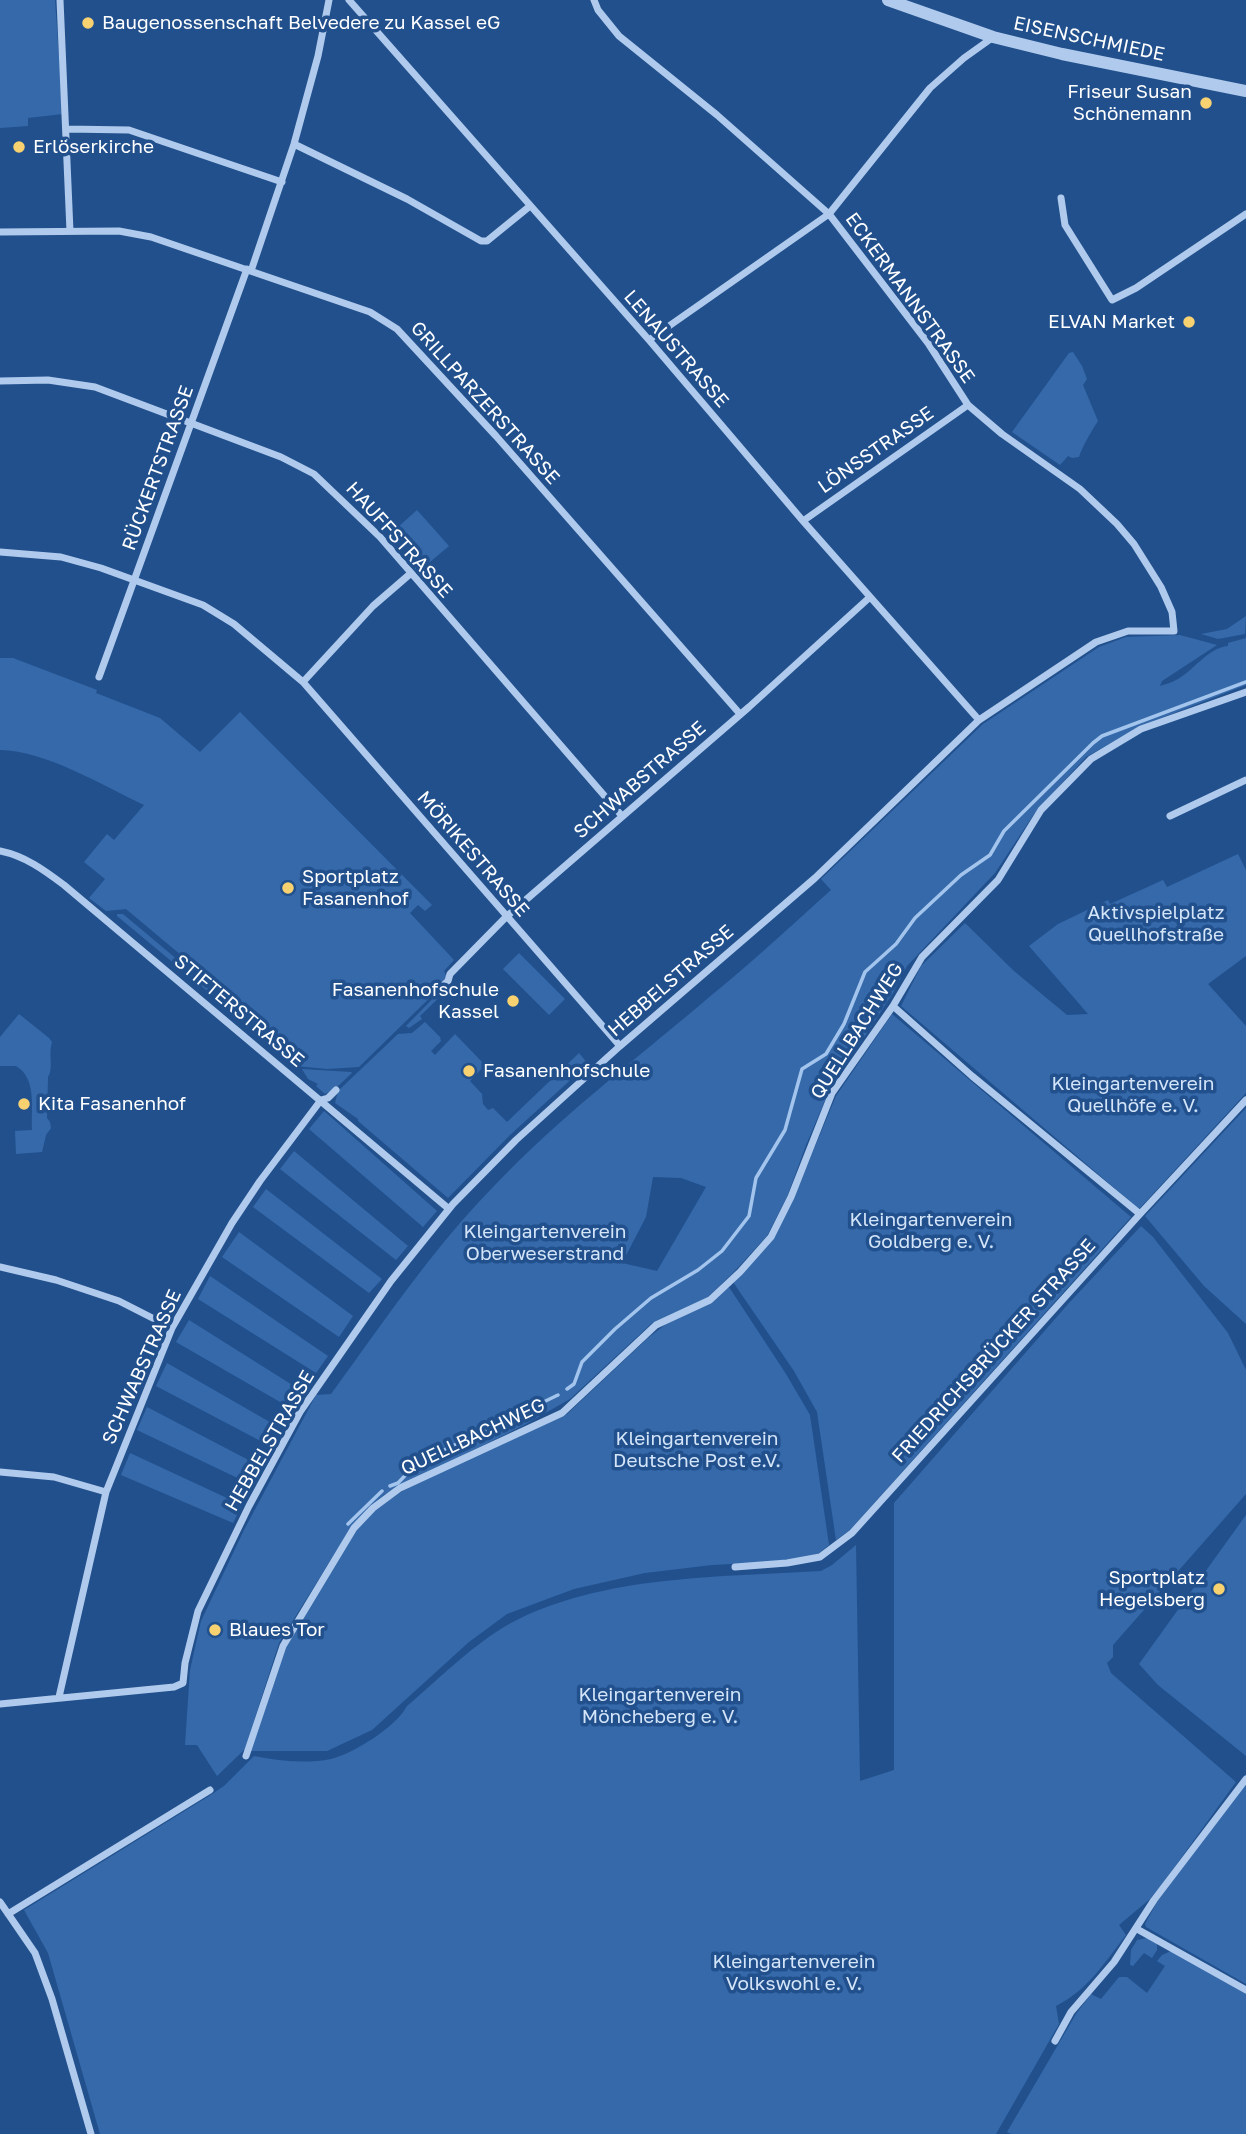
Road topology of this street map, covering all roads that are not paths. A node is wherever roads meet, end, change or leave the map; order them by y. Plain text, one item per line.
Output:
1 (60, 0) edge
2 (329, 0) edge
3 (349, 0) edge
4 (594, 0) edge
5 (888, 0) edge
6 (993, 37) junction
7 (1246, 92) edge
8 (67, 130) junction
9 (294, 144) junction
10 (282, 182) junction
11 (1061, 198) dead end
12 (530, 206) junction
13 (829, 214) junction
14 (1246, 214) edge
15 (70, 231) junction
16 (0, 232) edge
17 (249, 270) junction
18 (649, 340) junction
19 (0, 381) edge
20 (968, 405) junction
21 (192, 422) junction
22 (803, 522) junction
23 (0, 552) edge
24 (410, 574) junction
25 (135, 579) junction
26 (870, 597) junction
27 (1174, 631) joint
28 (99, 677) dead end
29 (303, 682) junction
30 (1246, 692) edge
31 (740, 714) junction
32 (979, 720) junction
33 (1246, 780) edge
34 (622, 816) junction
35 (1170, 816) dead end
36 (0, 851) edge
37 (506, 917) junction
38 (437, 991) dead end
39 (893, 1006) junction
40 (620, 1046) junction
41 (336, 1090) dead end
42 (321, 1100) junction
43 (1246, 1100) edge
44 (449, 1209) junction
45 (1140, 1214) junction
46 (0, 1268) edge
47 (172, 1328) junction
48 (0, 1472) edge
49 (106, 1492) junction
50 (735, 1567) dead end
51 (59, 1697) junction
52 (0, 1704) edge
53 (246, 1756) dead end
54 (1246, 1779) edge
55 (210, 1790) dead end
56 (0, 1902) edge
57 (8, 1914) junction
58 (1137, 1928) junction
59 (1246, 1990) edge
60 (1055, 2041) dead end
61 (91, 2134) edge

1 - 8 street
2 - 9 street, RÜCKERTSTRASSE
3 - 12 street, LENAUSTRASSE
4 - 13 street, ECKERMANNSTRASSE
5 - 6 street, EISENSCHMIEDE
6 - 7 street, EISENSCHMIEDE
6 - 13 street
8 - 10 street
8 - 15 street
9 - 10 street, RÜCKERTSTRASSE
9 - 12 street
10 - 17 street, RÜCKERTSTRASSE
11 - 14 street
12 - 18 street, LENAUSTRASSE
13 - 18 street
13 - 20 street, ECKERMANNSTRASSE
15 - 16 street, GRILLPARZERSTRASSE
15 - 17 street, GRILLPARZERSTRASSE
17 - 21 street, RÜCKERTSTRASSE
17 - 31 street, GRILLPARZERSTRASSE
18 - 22 street, LENAUSTRASSE
19 - 21 street, HAUFFSTRASSE
20 - 22 street, LÖNSSTRASSE
20 - 27 street, ECKERMANNSTRASSE
21 - 24 street, HAUFFSTRASSE
21 - 25 street, RÜCKERTSTRASSE
22 - 26 street, LENAUSTRASSE
23 - 25 street, MÖRIKESTRASSE
24 - 29 street
24 - 34 street, HAUFFSTRASSE
25 - 28 street, RÜCKERTSTRASSE
25 - 29 street, MÖRIKESTRASSE
26 - 31 street, SCHWABSTRASSE
26 - 32 street, LENAUSTRASSE
27 - 32 street, HEBBELSTRASSE
29 - 37 street, MÖRIKESTRASSE
30 - 39 street, QUELLBACHWEG
31 - 34 street, SCHWABSTRASSE
32 - 40 street, HEBBELSTRASSE
33 - 35 street
34 - 37 street, SCHWABSTRASSE
36 - 42 street, STIFTERSTRASSE
37 - 38 street, SCHWABSTRASSE
37 - 40 street, MÖRIKESTRASSE
39 - 45 street
39 - 53 street, QUELLBACHWEG
40 - 44 street, HEBBELSTRASSE
41 - 42 street, SCHWABSTRASSE
42 - 44 street, STIFTERSTRASSE
42 - 47 street, SCHWABSTRASSE
43 - 45 street, FRIEDRICHSBRÜCKER STRASSE
44 - 51 street, HEBBELSTRASSE
45 - 50 street, FRIEDRICHSBRÜCKER STRASSE
46 - 47 street
47 - 49 street, SCHWABSTRASSE
48 - 49 street
49 - 51 street, SCHWABSTRASSE
51 - 52 street
54 - 58 street
55 - 57 street
56 - 57 street
57 - 61 street
58 - 59 street
58 - 60 street

